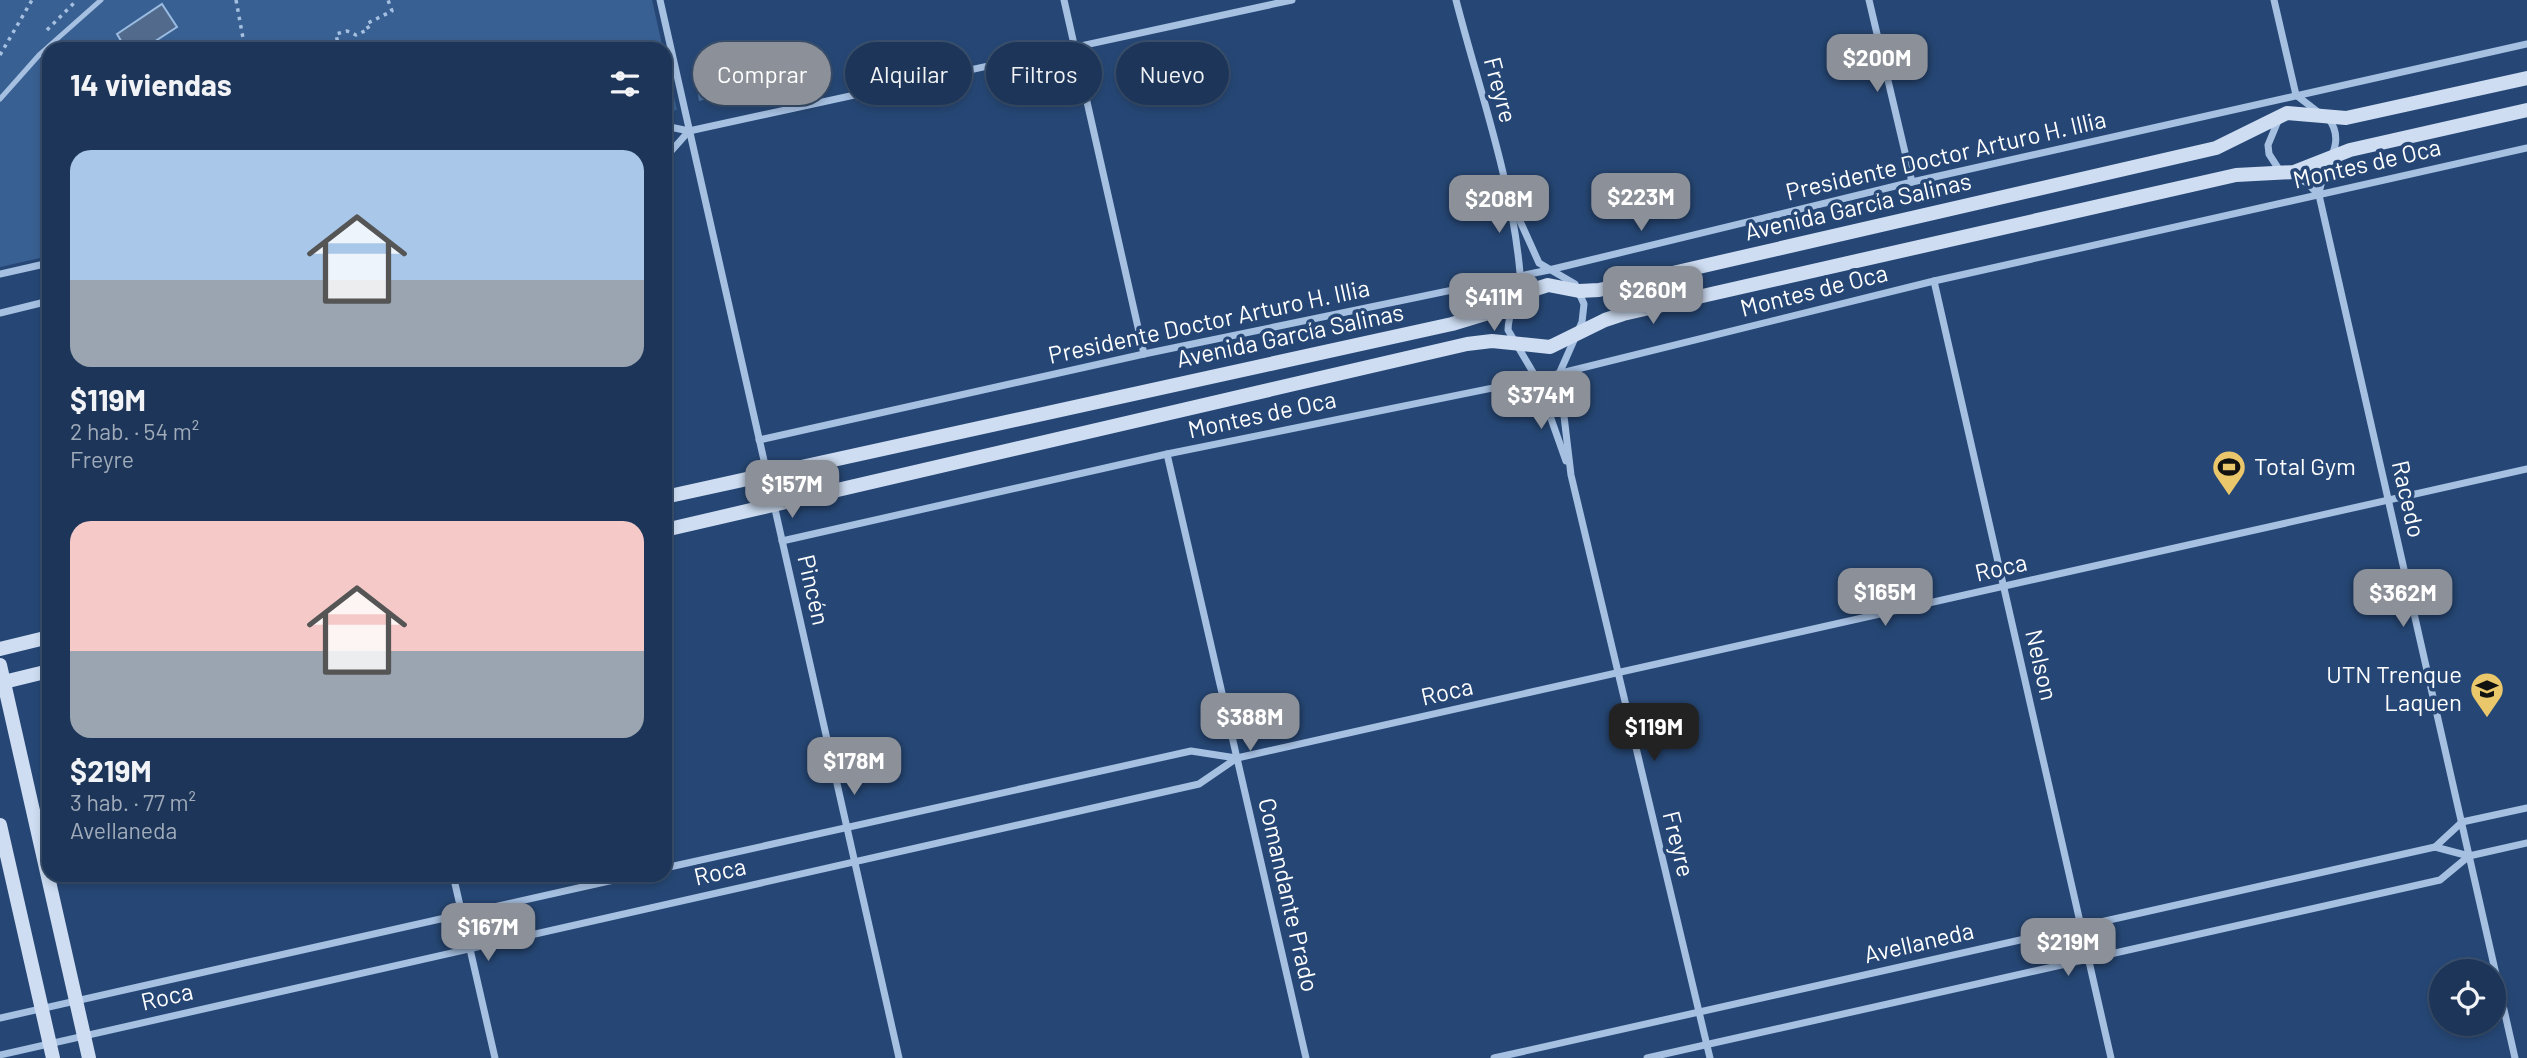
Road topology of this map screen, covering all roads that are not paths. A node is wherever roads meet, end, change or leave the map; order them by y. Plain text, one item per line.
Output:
1 (102, 0) edge
2 (660, 0) edge
3 (1064, 0) edge
4 (1292, 0) edge
5 (1456, 0) edge
6 (1869, 0) edge
7 (2274, 0) edge
8 (54, 42) edge
9 (669, 42) edge
10 (1073, 42) edge
11 (1097, 42) edge
12 (2527, 44) edge
13 (42, 52) edge
14 (672, 54) edge
15 (986, 66) edge
16 (2527, 78) edge
17 (2296, 95) junction
18 (0, 99) edge
19 (1087, 105) edge
20 (2527, 110) edge
21 (2282, 115) junction
22 (2328, 118) junction
23 (672, 127) edge
24 (689, 131) junction
25 (2527, 148) edge
26 (672, 150) edge
27 (2334, 155) junction
28 (2287, 173) junction
29 (1912, 182) junction
30 (1506, 190) junction
31 (2319, 195) junction
32 (42, 265) edge
33 (1549, 270) junction
34 (0, 274) edge
35 (1520, 276) junction
36 (1934, 281) junction
37 (1579, 291) junction
38 (1518, 296) junction
39 (42, 304) edge
40 (0, 313) edge
41 (1573, 336) junction
42 (1514, 343) junction
43 (1144, 354) junction
44 (1559, 374) junction
45 (1537, 379) junction
46 (759, 440) junction
47 (1167, 454) junction
48 (2527, 469) edge
49 (767, 474) junction
50 (1571, 475) junction
51 (672, 495) edge
52 (2388, 500) junction
53 (774, 505) junction
54 (672, 528) edge
55 (782, 541) junction
56 (2004, 587) junction
57 (42, 639) edge
58 (0, 649) edge
59 (0, 665) edge
60 (42, 673) edge
61 (1618, 674) junction
62 (2, 682) edge
63 (1237, 758) junction
64 (2527, 808) edge
65 (2462, 822) junction
66 (0, 825) edge
67 (847, 828) junction
68 (2527, 843) edge
69 (2435, 847) junction
70 (42, 854) edge
71 (2469, 856) junction
72 (855, 862) junction
73 (672, 866) edge
74 (49, 882) edge
75 (455, 882) edge
76 (605, 882) edge
77 (462, 914) junction
78 (2081, 926) junction
79 (470, 948) junction
80 (2088, 959) junction
81 (76, 1000) junction
82 (42, 1008) junction
83 (1699, 1012) junction
84 (0, 1017) edge
85 (84, 1036) junction
86 (1707, 1045) junction
87 (52, 1051) edge
88 (0, 1055) edge
89 (89, 1058) edge
90 (495, 1058) edge
91 (900, 1058) edge
92 (1306, 1058) edge
93 (1494, 1058) edge
94 (1647, 1058) edge
95 (1710, 1058) edge
96 (2111, 1058) edge
97 (2515, 1058) edge

1 - 8 lane
2 - 9 street, Pincén
3 - 10 street
4 - 11 street
5 - 30 street, Freyre
6 - 29 street
7 - 17 street
12 - 17 street, Presidente Doctor Arturo H. Illia
13 - 18 lane
14 - 24 street, Pincén
15 - 24 street
16 - 22 main road, Avenida García Salinas
17 - 21 street
17 - 22 street
17 - 29 street, Presidente Doctor Arturo H. Illia
19 - 43 street
20 - 27 main road, Avenida García Salinas
21 - 22 main road, Avenida García Salinas
21 - 28 street
21 - 37 main road, Avenida García Salinas
22 - 27 street
23 - 24 street
24 - 26 street
24 - 46 street, Pincén
25 - 31 street, Montes de Oca
27 - 28 main road, Avenida García Salinas
27 - 31 street
28 - 31 street
28 - 41 main road, Avenida García Salinas
29 - 33 street, Presidente Doctor Arturo H. Illia
30 - 33 street, Freyre
30 - 35 street, Freyre
31 - 36 street, Montes de Oca
31 - 52 street, Racedo
32 - 34 street
33 - 35 street, Presidente Doctor Arturo H. Illia
33 - 37 street, Freyre
35 - 38 street, Freyre
35 - 43 street, Presidente Doctor Arturo H. Illia
36 - 44 street, Montes de Oca
36 - 56 street, Nelson
37 - 38 main road, Avenida García Salinas
37 - 41 street, Freyre
38 - 42 street, Freyre
38 - 49 main road, Avenida García Salinas
39 - 40 street
41 - 42 main road, Avenida García Salinas
41 - 44 street, Freyre
42 - 45 street, Freyre
42 - 53 main road, Avenida García Salinas
43 - 46 street, Presidente Doctor Arturo H. Illia
44 - 45 street, Montes de Oca
44 - 50 street, Freyre
45 - 47 street, Montes de Oca
45 - 50 street, Freyre
46 - 49 street, Pincén
47 - 55 street, Montes de Oca
47 - 63 street, Comandante Prado
48 - 52 street, Roca
49 - 51 main road, Avenida García Salinas
49 - 53 street, Pincén
50 - 61 street, Freyre
52 - 56 street, Roca
52 - 65 street, Racedo
53 - 54 main road, Avenida García Salinas
53 - 55 street, Pincén
55 - 67 street, Pincén
56 - 61 street, Roca
56 - 78 street, Nelson
57 - 58 main road
59 - 62 main road
60 - 62 main road
61 - 63 street, Roca
61 - 83 street, Freyre
62 - 70 main road
63 - 67 street, Roca
63 - 72 street, Roca
63 - 92 street, Comandante Prado
64 - 65 street
65 - 69 street
65 - 71 street, Racedo
66 - 82 main road
67 - 72 street, Pincén
67 - 73 street, Roca
68 - 71 street, Avellaneda
69 - 71 street, Avellaneda
69 - 78 street, Avellaneda
71 - 80 street, Avellaneda
71 - 97 street, Racedo
72 - 79 street, Roca
72 - 91 street, Pincén
74 - 81 main road
75 - 77 street
76 - 77 street, Roca
77 - 79 street
77 - 81 street, Roca
78 - 80 street, Nelson
78 - 83 street, Avellaneda
79 - 85 street, Roca
79 - 90 street
80 - 86 street, Avellaneda
80 - 96 street, Nelson
81 - 82 street, Roca
81 - 85 main road
82 - 84 street, Roca
82 - 87 main road
83 - 86 street, Freyre
83 - 93 street, Avellaneda
85 - 87 street, Roca
85 - 89 main road
86 - 94 street, Avellaneda
86 - 95 street, Freyre
87 - 88 street, Roca

